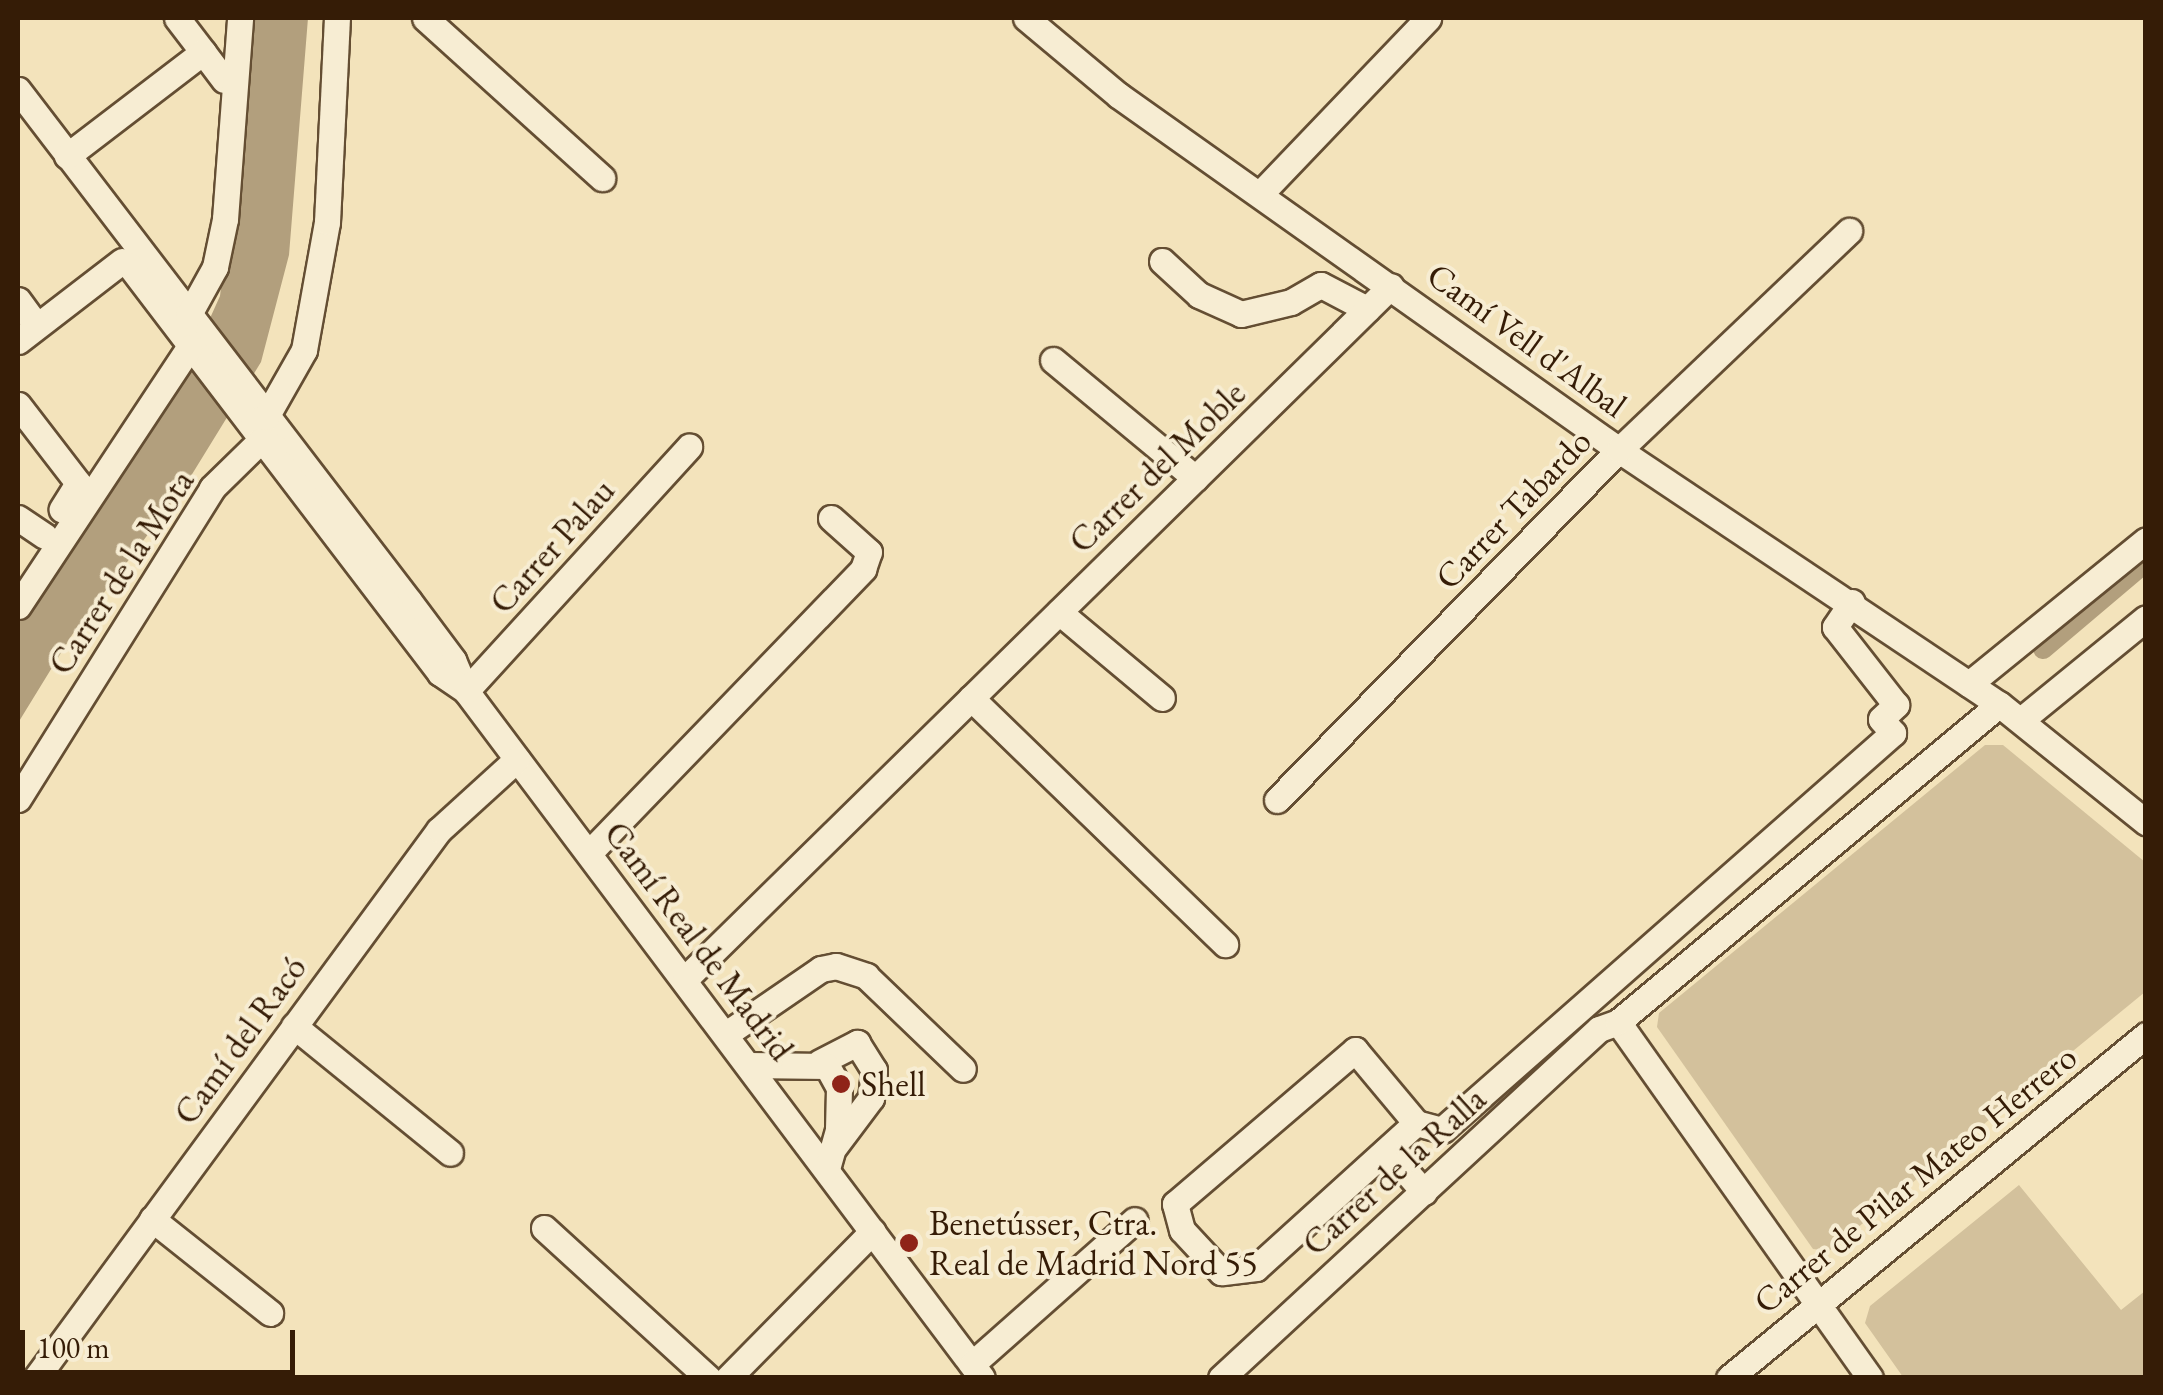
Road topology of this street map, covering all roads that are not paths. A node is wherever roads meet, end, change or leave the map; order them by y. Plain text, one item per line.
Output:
1 (177, 18) edge
2 (240, 18) edge
3 (336, 18) edge
4 (425, 18) edge
5 (1026, 18) edge
6 (1428, 18) edge
7 (202, 52) junction
8 (224, 80) dead end
9 (18, 90) edge
10 (18, 117) edge
11 (67, 156) junction
12 (602, 178) dead end
13 (1261, 193) junction
14 (1849, 231) dead end
15 (129, 254) junction
16 (1162, 261) dead end
17 (1391, 286) junction
18 (18, 300) edge
19 (1367, 310) junction
20 (192, 330) junction
21 (27, 334) edge
22 (1053, 360) dead end
23 (18, 405) edge
24 (255, 422) junction
25 (689, 448) dead end
26 (1620, 450) junction
27 (1195, 478) junction
28 (18, 518) edge
29 (831, 518) dead end
30 (45, 536) junction
31 (2146, 540) edge
32 (18, 576) edge
33 (1852, 602) junction
34 (18, 606) edge
35 (1059, 612) junction
36 (2146, 618) edge
37 (1969, 684) junction
38 (466, 691) junction
39 (971, 698) junction
40 (1162, 698) dead end
41 (1999, 704) junction
42 (2020, 720) junction
43 (518, 759) junction
44 (18, 799) edge
45 (1277, 800) dead end
46 (2146, 822) edge
47 (589, 853) junction
48 (1225, 944) dead end
49 (685, 978) junction
50 (1618, 1022) junction
51 (294, 1026) junction
52 (726, 1034) junction
53 (2146, 1035) edge
54 (820, 1062) junction
55 (749, 1065) junction
56 (963, 1069) dead end
57 (1416, 1123) junction
58 (1387, 1150) junction
59 (450, 1153) dead end
60 (829, 1159) junction
61 (1424, 1192) junction
62 (152, 1219) junction
63 (1135, 1220) dead end
64 (544, 1228) dead end
65 (873, 1231) junction
66 (1818, 1305) junction
67 (270, 1313) dead end
68 (977, 1370) edge
69 (30, 1371) edge
70 (708, 1378) edge
71 (728, 1378) edge
72 (1221, 1378) edge
73 (1729, 1378) edge
74 (1870, 1378) edge

1 - 7 street
2 - 20 street
3 - 24 street, Carrer de la Mota
4 - 12 street
5 - 13 street, Camí Vell d'Albal
6 - 13 street
7 - 8 street
7 - 11 street
9 - 11 street
10 - 15 street
11 - 15 street
13 - 17 street, Camí Vell d'Albal
14 - 26 street, Carrer Tabardo
15 - 20 street
15 - 21 street
16 - 19 street
17 - 19 street, Carrer del Moble
17 - 26 street, Camí Vell d'Albal
18 - 21 street
19 - 27 street, Carrer del Moble
20 - 24 street
20 - 34 street
22 - 27 street
23 - 30 street
24 - 38 street, Camí Real de Madrid
24 - 38 street, Camí Real de Madrid
24 - 44 street, Carrer de la Mota
25 - 38 street, Carrer Palau
26 - 33 street, Camí Vell d'Albal
26 - 45 street, Carrer Tabardo
27 - 35 street, Carrer del Moble
28 - 30 street
29 - 47 street
30 - 32 street
31 - 37 street
33 - 37 street, Camí Vell d'Albal
33 - 57 street
35 - 39 street, Carrer del Moble
35 - 40 street
36 - 42 street
37 - 41 street, Camí Vell d'Albal
38 - 43 street, Camí Real de Madrid
39 - 48 street
39 - 49 street, Carrer del Moble
41 - 42 street, Camí Vell d'Albal
41 - 50 street, Carrer de la Ralla
42 - 46 street, Camí Vell d'Albal
43 - 47 street, Camí Real de Madrid
43 - 51 street, Camí del Racó
47 - 49 street, Camí Real de Madrid
49 - 52 street, Camí Real de Madrid
50 - 61 street, Carrer de la Ralla
50 - 66 street
51 - 59 street
51 - 62 street, Camí del Racó
52 - 55 street, Camí Real de Madrid
52 - 56 street
53 - 66 street, Carrer de Pilar Mateo Herrero
54 - 55 street
54 - 60 street
54 - 60 street
55 - 60 street, Camí Real de Madrid
57 - 58 street
57 - 58 street
58 - 61 street
60 - 65 street, Camí Real de Madrid
61 - 72 street, Carrer de la Ralla
62 - 67 street
62 - 69 street, Camí del Racó
63 - 68 street
64 - 70 street
65 - 68 street, Camí Real de Madrid
65 - 71 street
66 - 73 street, Carrer de Pilar Mateo Herrero
66 - 74 street

